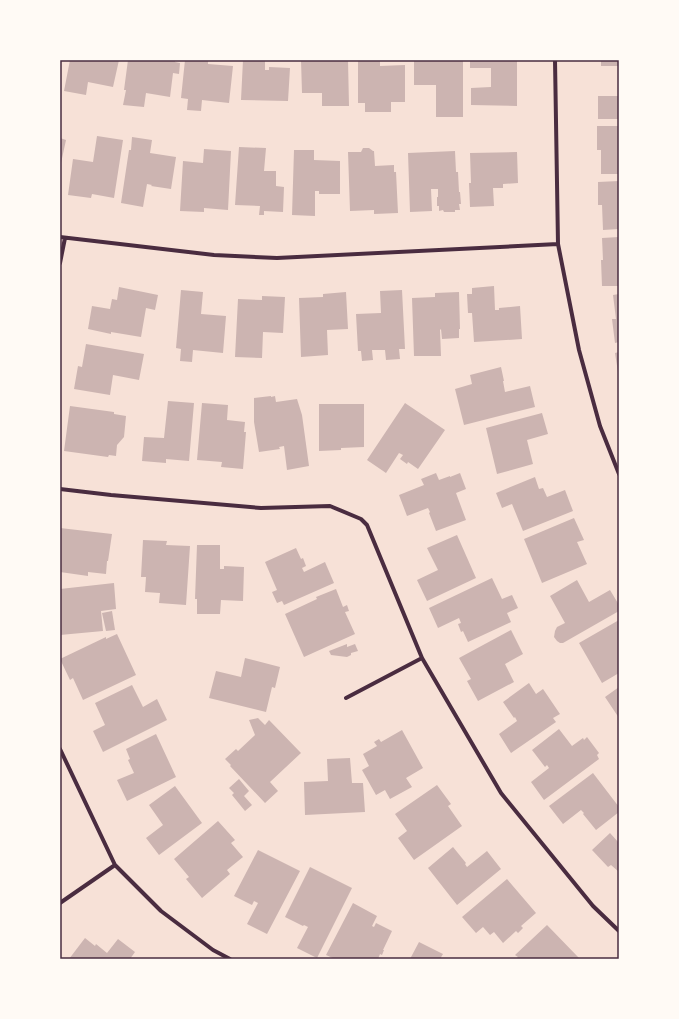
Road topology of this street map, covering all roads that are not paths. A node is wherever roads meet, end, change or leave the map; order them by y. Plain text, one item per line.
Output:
1 (555, 60) edge
2 (62, 238) edge
3 (558, 244) junction
4 (60, 263) edge
5 (619, 474) edge
6 (60, 489) edge
7 (422, 658) junction
8 (346, 698) dead end
9 (60, 749) edge
10 (115, 865) junction
11 (60, 903) edge
12 (619, 931) edge
13 (230, 959) edge

1 - 3 street
2 - 3 street
2 - 4 street
3 - 5 street
6 - 7 street
7 - 8 street
7 - 12 street
9 - 10 street
10 - 11 street
10 - 13 street

